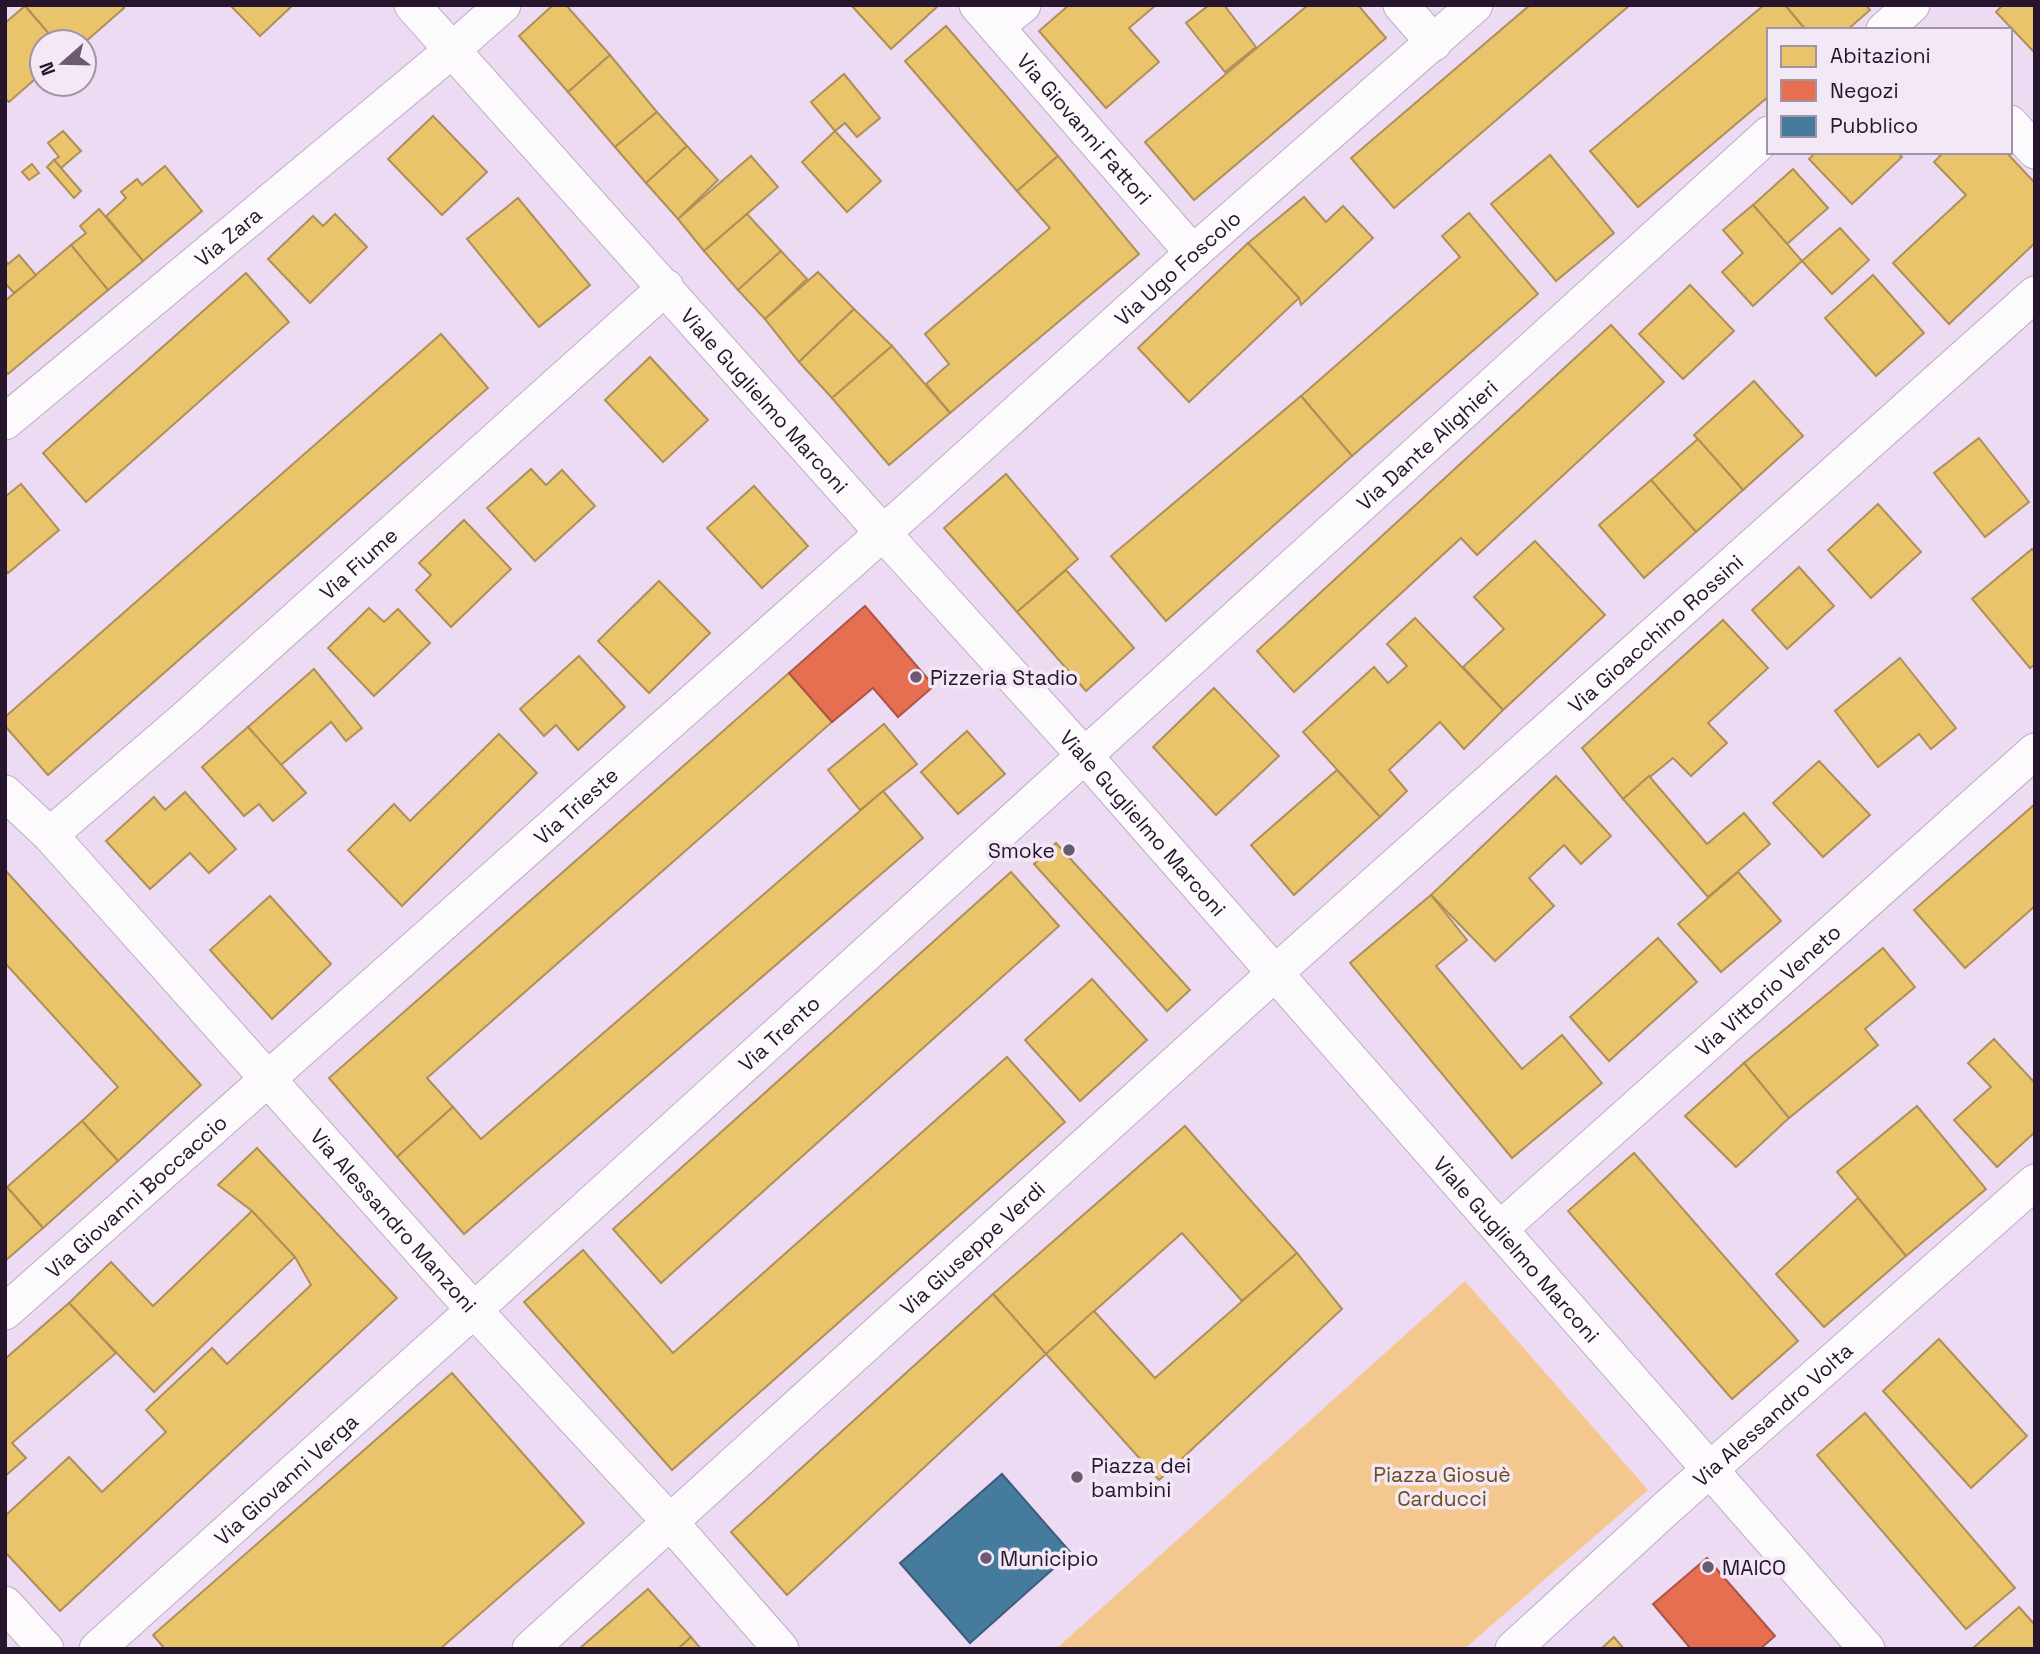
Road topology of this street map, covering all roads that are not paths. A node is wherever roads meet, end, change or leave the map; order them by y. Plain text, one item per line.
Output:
1 (412, 5) edge
2 (502, 5) edge
3 (1023, 5) edge
4 (1401, 5) edge
5 (1475, 5) edge
6 (986, 16) edge
7 (1434, 43) junction
8 (452, 51) junction
9 (2012, 125) edge
10 (1767, 136) edge
11 (2035, 151) edge
12 (1193, 253) junction
13 (666, 287) junction
14 (2035, 294) edge
15 (5, 422) edge
16 (883, 533) junction
17 (2035, 751) edge
18 (1084, 755) junction
19 (5, 793) edge
20 (50, 835) junction
21 (1275, 975) junction
22 (267, 1079) junction
23 (2035, 1182) edge
24 (1500, 1229) junction
25 (474, 1310) junction
26 (5, 1312) edge
27 (1709, 1470) junction
28 (671, 1523) junction
29 (5, 1604) edge
30 (46, 1649) edge
31 (97, 1649) edge
32 (530, 1649) edge
33 (781, 1649) edge
34 (1513, 1649) edge
35 (1867, 1649) edge

1 - 8 street, Viale Guglielmo Marconi
2 - 8 street, Via Zara
3 - 6 street
4 - 7 street
5 - 7 street, Via Ugo Foscolo
6 - 12 street, Via Giovanni Fattori
7 - 12 street, Via Ugo Foscolo
8 - 13 street, Viale Guglielmo Marconi
8 - 15 street, Via Zara
9 - 11 street
10 - 18 street, Via Dante Alighieri
12 - 16 street, Via Ugo Foscolo
13 - 16 street, Viale Guglielmo Marconi
13 - 20 street, Via Fiume
14 - 21 street, Via Gioacchino Rossini
16 - 18 street, Viale Guglielmo Marconi
16 - 22 street, Via Trieste
17 - 24 street, Via Vittorio Veneto
18 - 21 street, Viale Guglielmo Marconi
18 - 25 street, Via Trento
19 - 20 street, Via Alessandro Manzoni
20 - 22 street, Via Alessandro Manzoni
21 - 24 street, Viale Guglielmo Marconi
21 - 28 street, Via Giuseppe Verdi
22 - 25 street, Via Alessandro Manzoni
22 - 26 street, Via Giovanni Boccaccio
23 - 27 street, Via Alessandro Volta
24 - 27 street, Viale Guglielmo Marconi
25 - 28 street, Via Alessandro Manzoni
25 - 31 street, Via Giovanni Verga
27 - 34 street, Via Alessandro Volta
27 - 35 street, Viale Guglielmo Marconi
28 - 32 street, Via Giuseppe Verdi
28 - 33 street, Via Alessandro Manzoni
29 - 30 street

